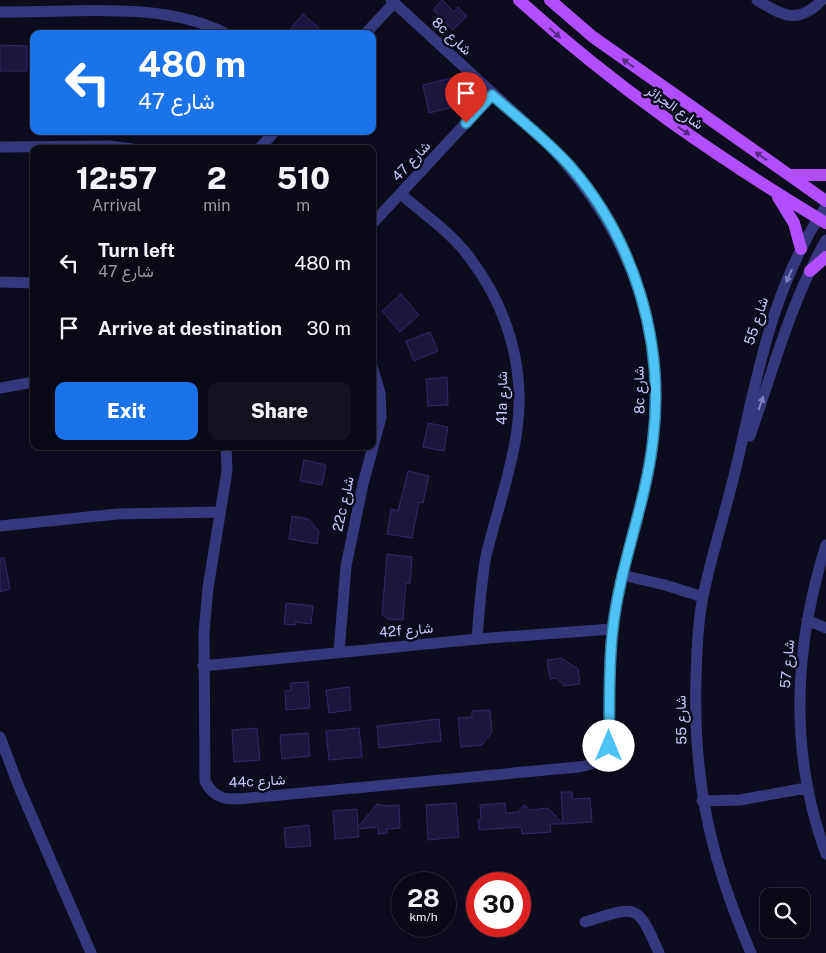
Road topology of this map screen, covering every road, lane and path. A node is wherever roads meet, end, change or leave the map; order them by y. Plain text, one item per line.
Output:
1 (519, 0) edge
2 (550, 0) edge
3 (757, 0) edge
4 (822, 0) edge
5 (392, 2) edge
6 (0, 12) edge
7 (220, 30) edge
8 (368, 30) edge
9 (492, 95) junction
10 (271, 135) edge
11 (263, 145) edge
12 (0, 147) edge
13 (30, 147) edge
14 (787, 174) junction
15 (826, 176) edge
16 (773, 191) junction
17 (401, 194) junction
18 (826, 201) edge
19 (826, 206) edge
20 (376, 220) edge
21 (822, 221) edge
22 (826, 240) edge
23 (801, 249) junction
24 (826, 258) edge
25 (810, 271) junction
26 (0, 282) edge
27 (30, 283) edge
28 (376, 380) edge
29 (30, 383) edge
30 (0, 388) edge
31 (376, 435) edge
32 (226, 450) edge
33 (372, 450) edge
34 (733, 482) junction
35 (220, 512) junction
36 (0, 526) edge
37 (826, 545) edge
38 (622, 575) junction
39 (704, 593) junction
40 (807, 620) junction
41 (826, 628) edge
42 (612, 629) junction
43 (477, 639) junction
44 (339, 652) junction
45 (203, 666) junction
46 (609, 735) joint
47 (0, 737) edge
48 (806, 788) junction
49 (703, 806) junction
50 (826, 854) edge
51 (585, 922) dead end
52 (90, 953) edge
53 (659, 953) edge
54 (751, 953) edge

1 -> 16 main road, شارع الجزائر
14 -> 2 main road, شارع الجزائر
3 - 4 street
5 - 8 street
5 - 9 street, 8c شارع
6 - 7 street
9 - 17 street, شارع 47
9 - 38 street, 8c شارع
10 - 11 street
12 - 13 street
14 - 15 main road
14 - 18 main road, شارع الجزائر
16 - 21 main road, شارع الجزائر
16 - 23 main road
17 - 20 street, شارع 47
17 - 43 street, 41a شارع
19 - 21 street, شارع 55
21 - 23 street, شارع 55
22 - 25 street, شارع 55
23 -> 34 street, شارع 55
24 - 25 main road
34 -> 25 street, شارع 55
26 - 27 street
28 - 31 street, 22c شارع
29 - 30 street
32 - 35 street, 44c شارع
33 - 44 street, 22c شارع
34 - 39 street, شارع 55
35 - 36 street
35 - 45 street, 44c شارع
37 - 40 street, شارع 57
38 - 39 street
38 - 42 street, 8c شارع
39 - 49 street, شارع 55
40 - 41 street
40 - 48 street, شارع 57
42 - 43 street, 42f شارع
42 - 46 street, 8c شارع
43 - 44 street, 42f شارع
44 - 45 street, 42f شارع
45 - 46 street, 44c شارع
47 - 52 street
48 - 49 street
48 - 50 street, شارع 57
49 - 54 street, شارع 55
51 - 53 street

